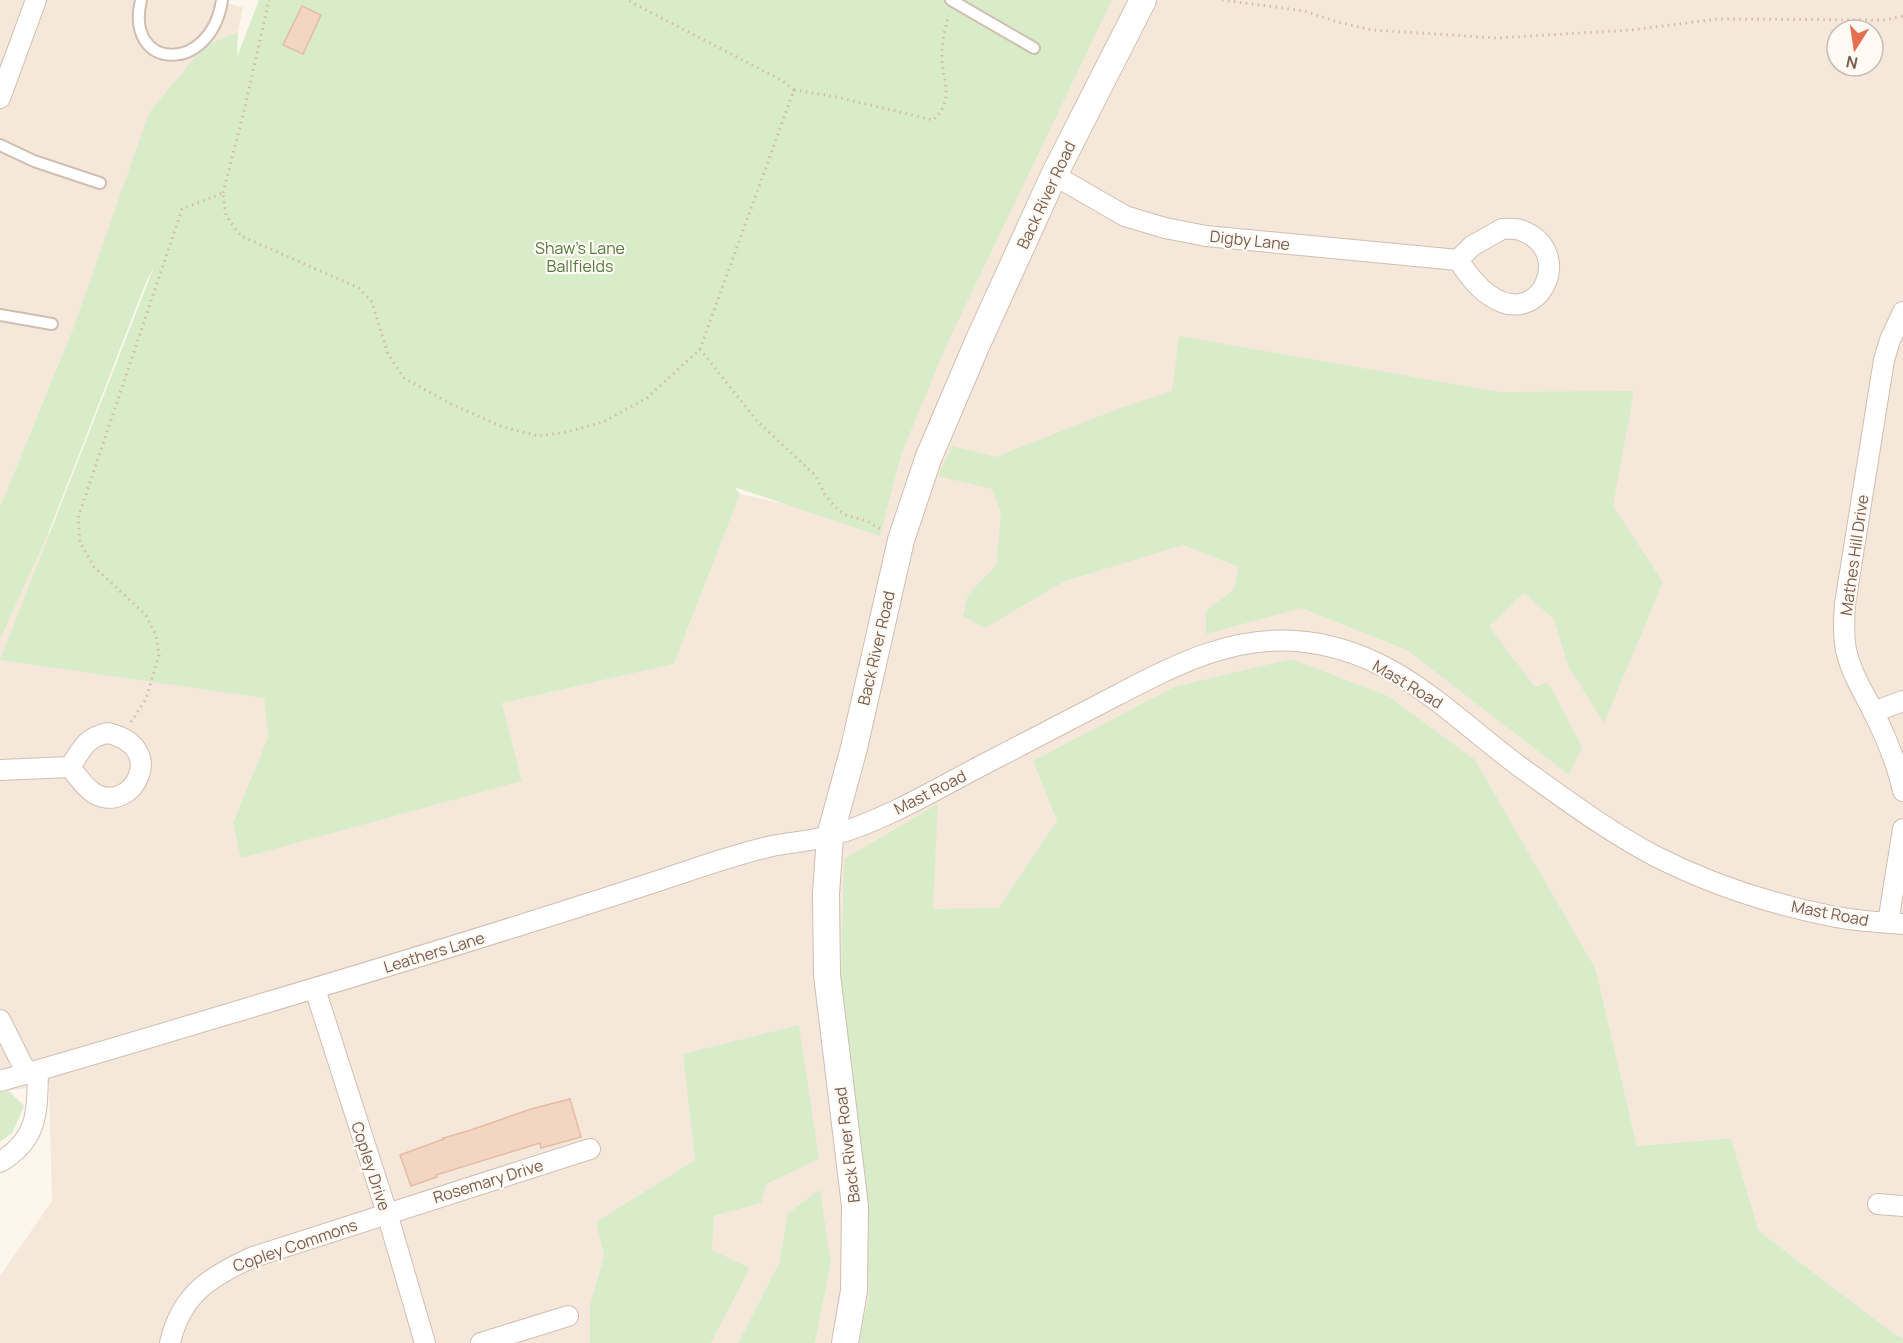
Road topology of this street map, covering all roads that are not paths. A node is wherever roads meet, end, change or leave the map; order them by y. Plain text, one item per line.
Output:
1 (36, 0) edge
2 (141, 0) edge
3 (222, 0) edge
4 (1143, 0) edge
5 (952, 1) edge
6 (1034, 48) dead end
7 (0, 98) edge
8 (0, 145) edge
9 (1054, 176) junction
10 (100, 183) dead end
11 (1458, 260) junction
12 (1903, 312) edge
13 (0, 315) edge
14 (52, 324) dead end
15 (1903, 701) edge
16 (1873, 712) junction
17 (70, 766) junction
18 (0, 770) edge
19 (1903, 791) edge
20 (1903, 829) edge
21 (830, 836) junction
22 (1896, 923) edge
23 (315, 989) junction
24 (0, 1020) edge
25 (32, 1072) junction
26 (0, 1081) edge
27 (590, 1149) dead end
28 (0, 1162) edge
29 (1878, 1204) dead end
30 (1903, 1206) edge
31 (387, 1213) junction
32 (568, 1316) dead end
33 (170, 1343) edge
34 (425, 1343) edge
35 (481, 1343) edge
36 (845, 1343) edge

1 - 7 street
2 - 3 lane
4 - 9 street, Back River Road
5 - 6 lane
8 - 10 lane
9 - 11 street, Digby Lane
9 - 21 street, Back River Road
11 - 11 street
12 - 16 street, Mathes Hill Drive
13 - 14 lane
15 - 16 street
16 - 19 street, Mathes Hill Drive
17 - 17 street
17 - 18 street
20 - 22 street
21 - 22 street, Mast Road
21 - 23 street, Leathers Lane
21 - 36 street, Back River Road
23 - 25 street, Leathers Lane
23 - 31 street, Copley Drive
24 - 25 street
25 - 26 street, Leathers Lane
25 - 28 street
27 - 31 street, Rosemary Drive
29 - 30 street
31 - 33 street, Copley Commons
31 - 34 street, Copley Drive
32 - 35 street

